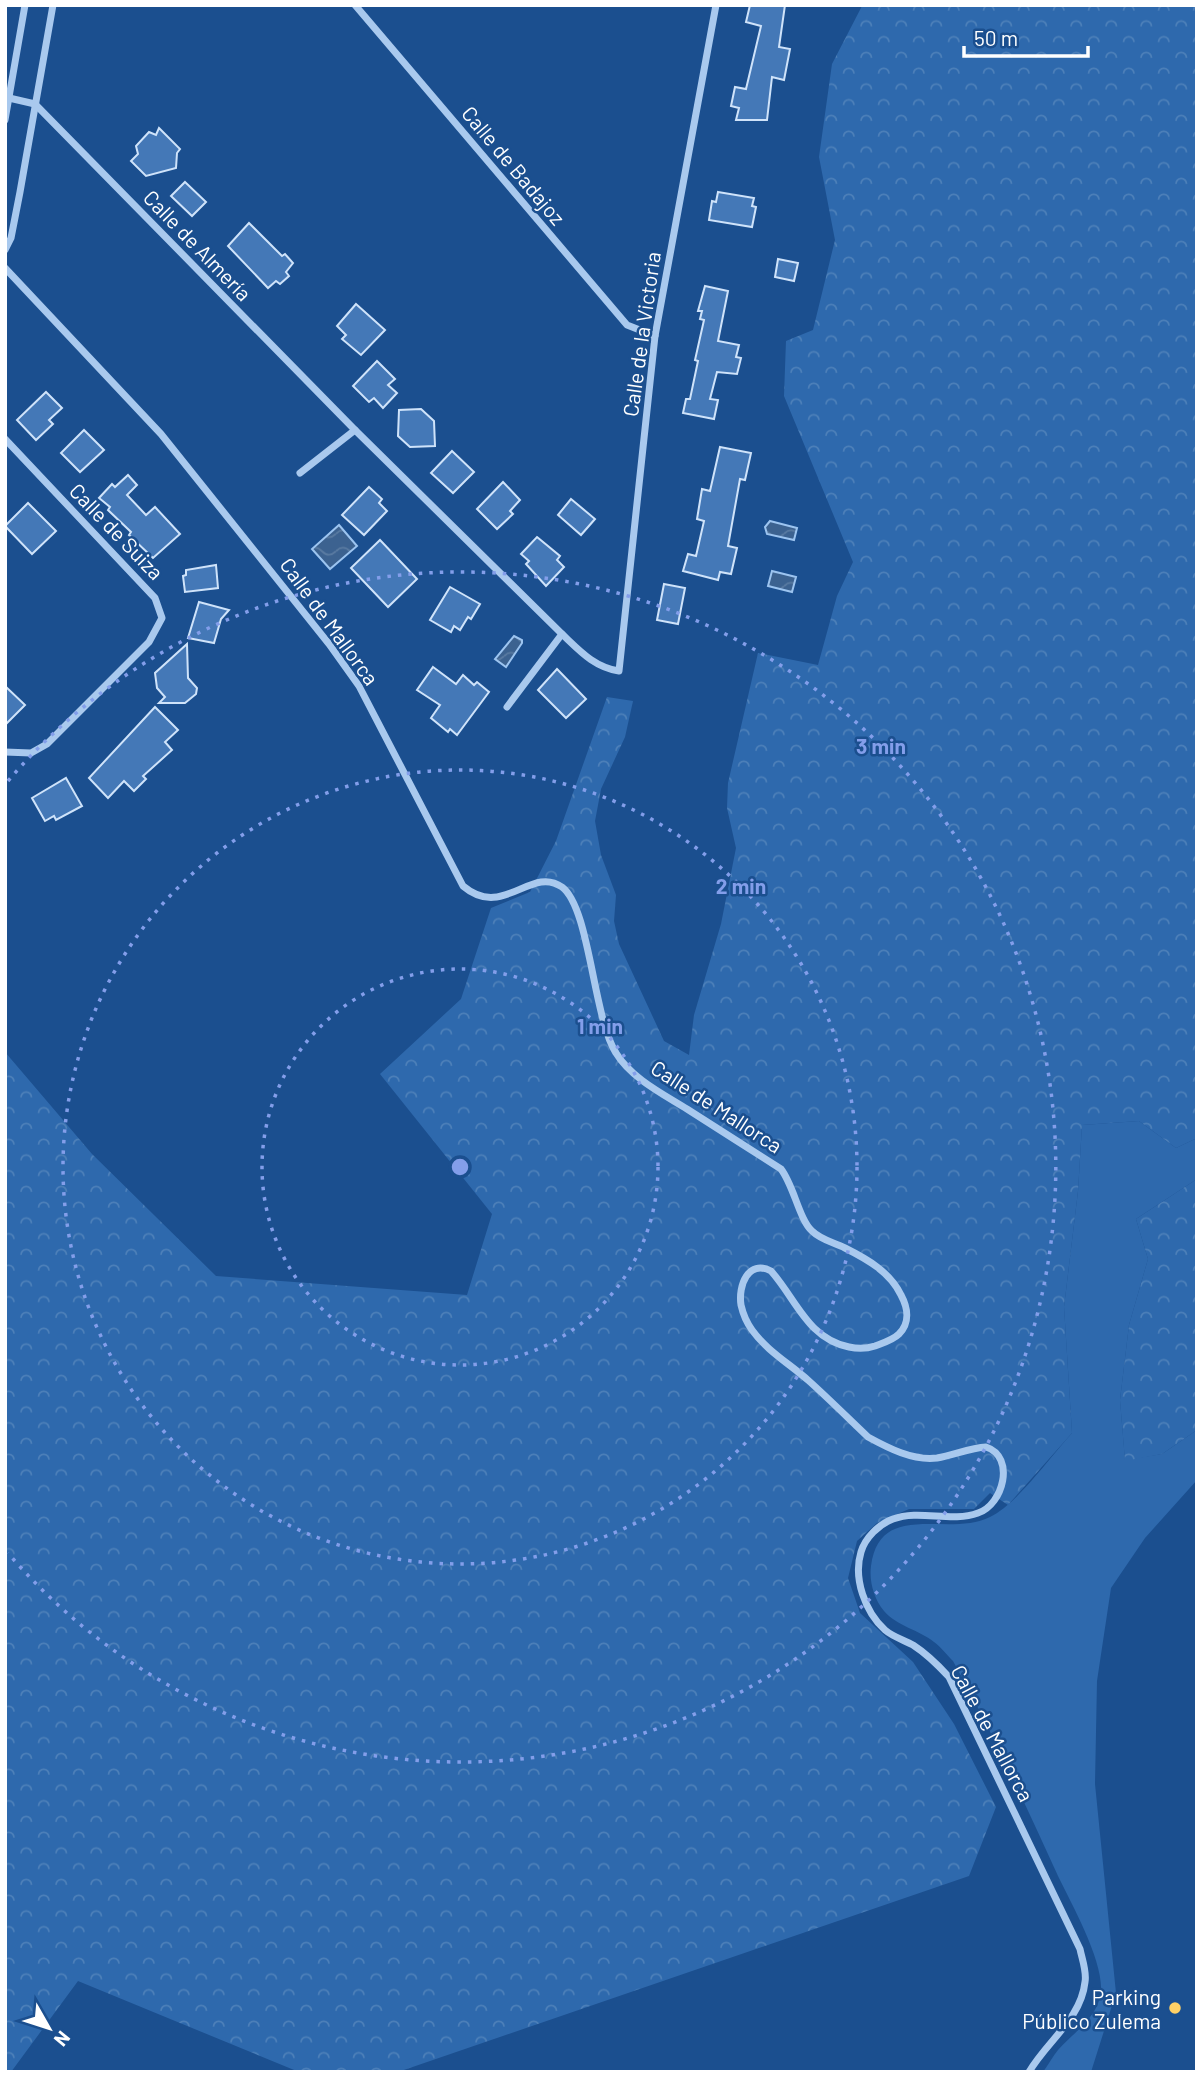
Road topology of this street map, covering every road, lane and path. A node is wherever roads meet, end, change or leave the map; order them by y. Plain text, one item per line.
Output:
1 (25, 5) edge
2 (53, 5) edge
3 (355, 5) edge
4 (716, 5) edge
5 (9, 98) junction
6 (35, 104) junction
7 (5, 120) edge
8 (5, 250) edge
9 (5, 268) edge
10 (655, 336) junction
11 (355, 430) junction
12 (5, 439) edge
13 (300, 472) dead end
14 (562, 635) junction
15 (619, 671) joint
16 (507, 707) dead end
17 (5, 752) edge
18 (1029, 2072) edge

1 - 5 street
2 - 6 street
3 - 10 street, Calle de Badajoz
4 - 10 street, Calle de la Victoria
5 - 6 street
5 - 7 street
6 - 8 street
6 - 11 street, Calle de Almería
9 - 18 street, Calle de Mallorca
10 - 15 street, Calle de la Victoria
11 - 13 street
11 - 14 street, Calle de Almería
12 - 17 street, Calle de Suiza
14 - 15 street, Calle de Almería
14 - 16 street

